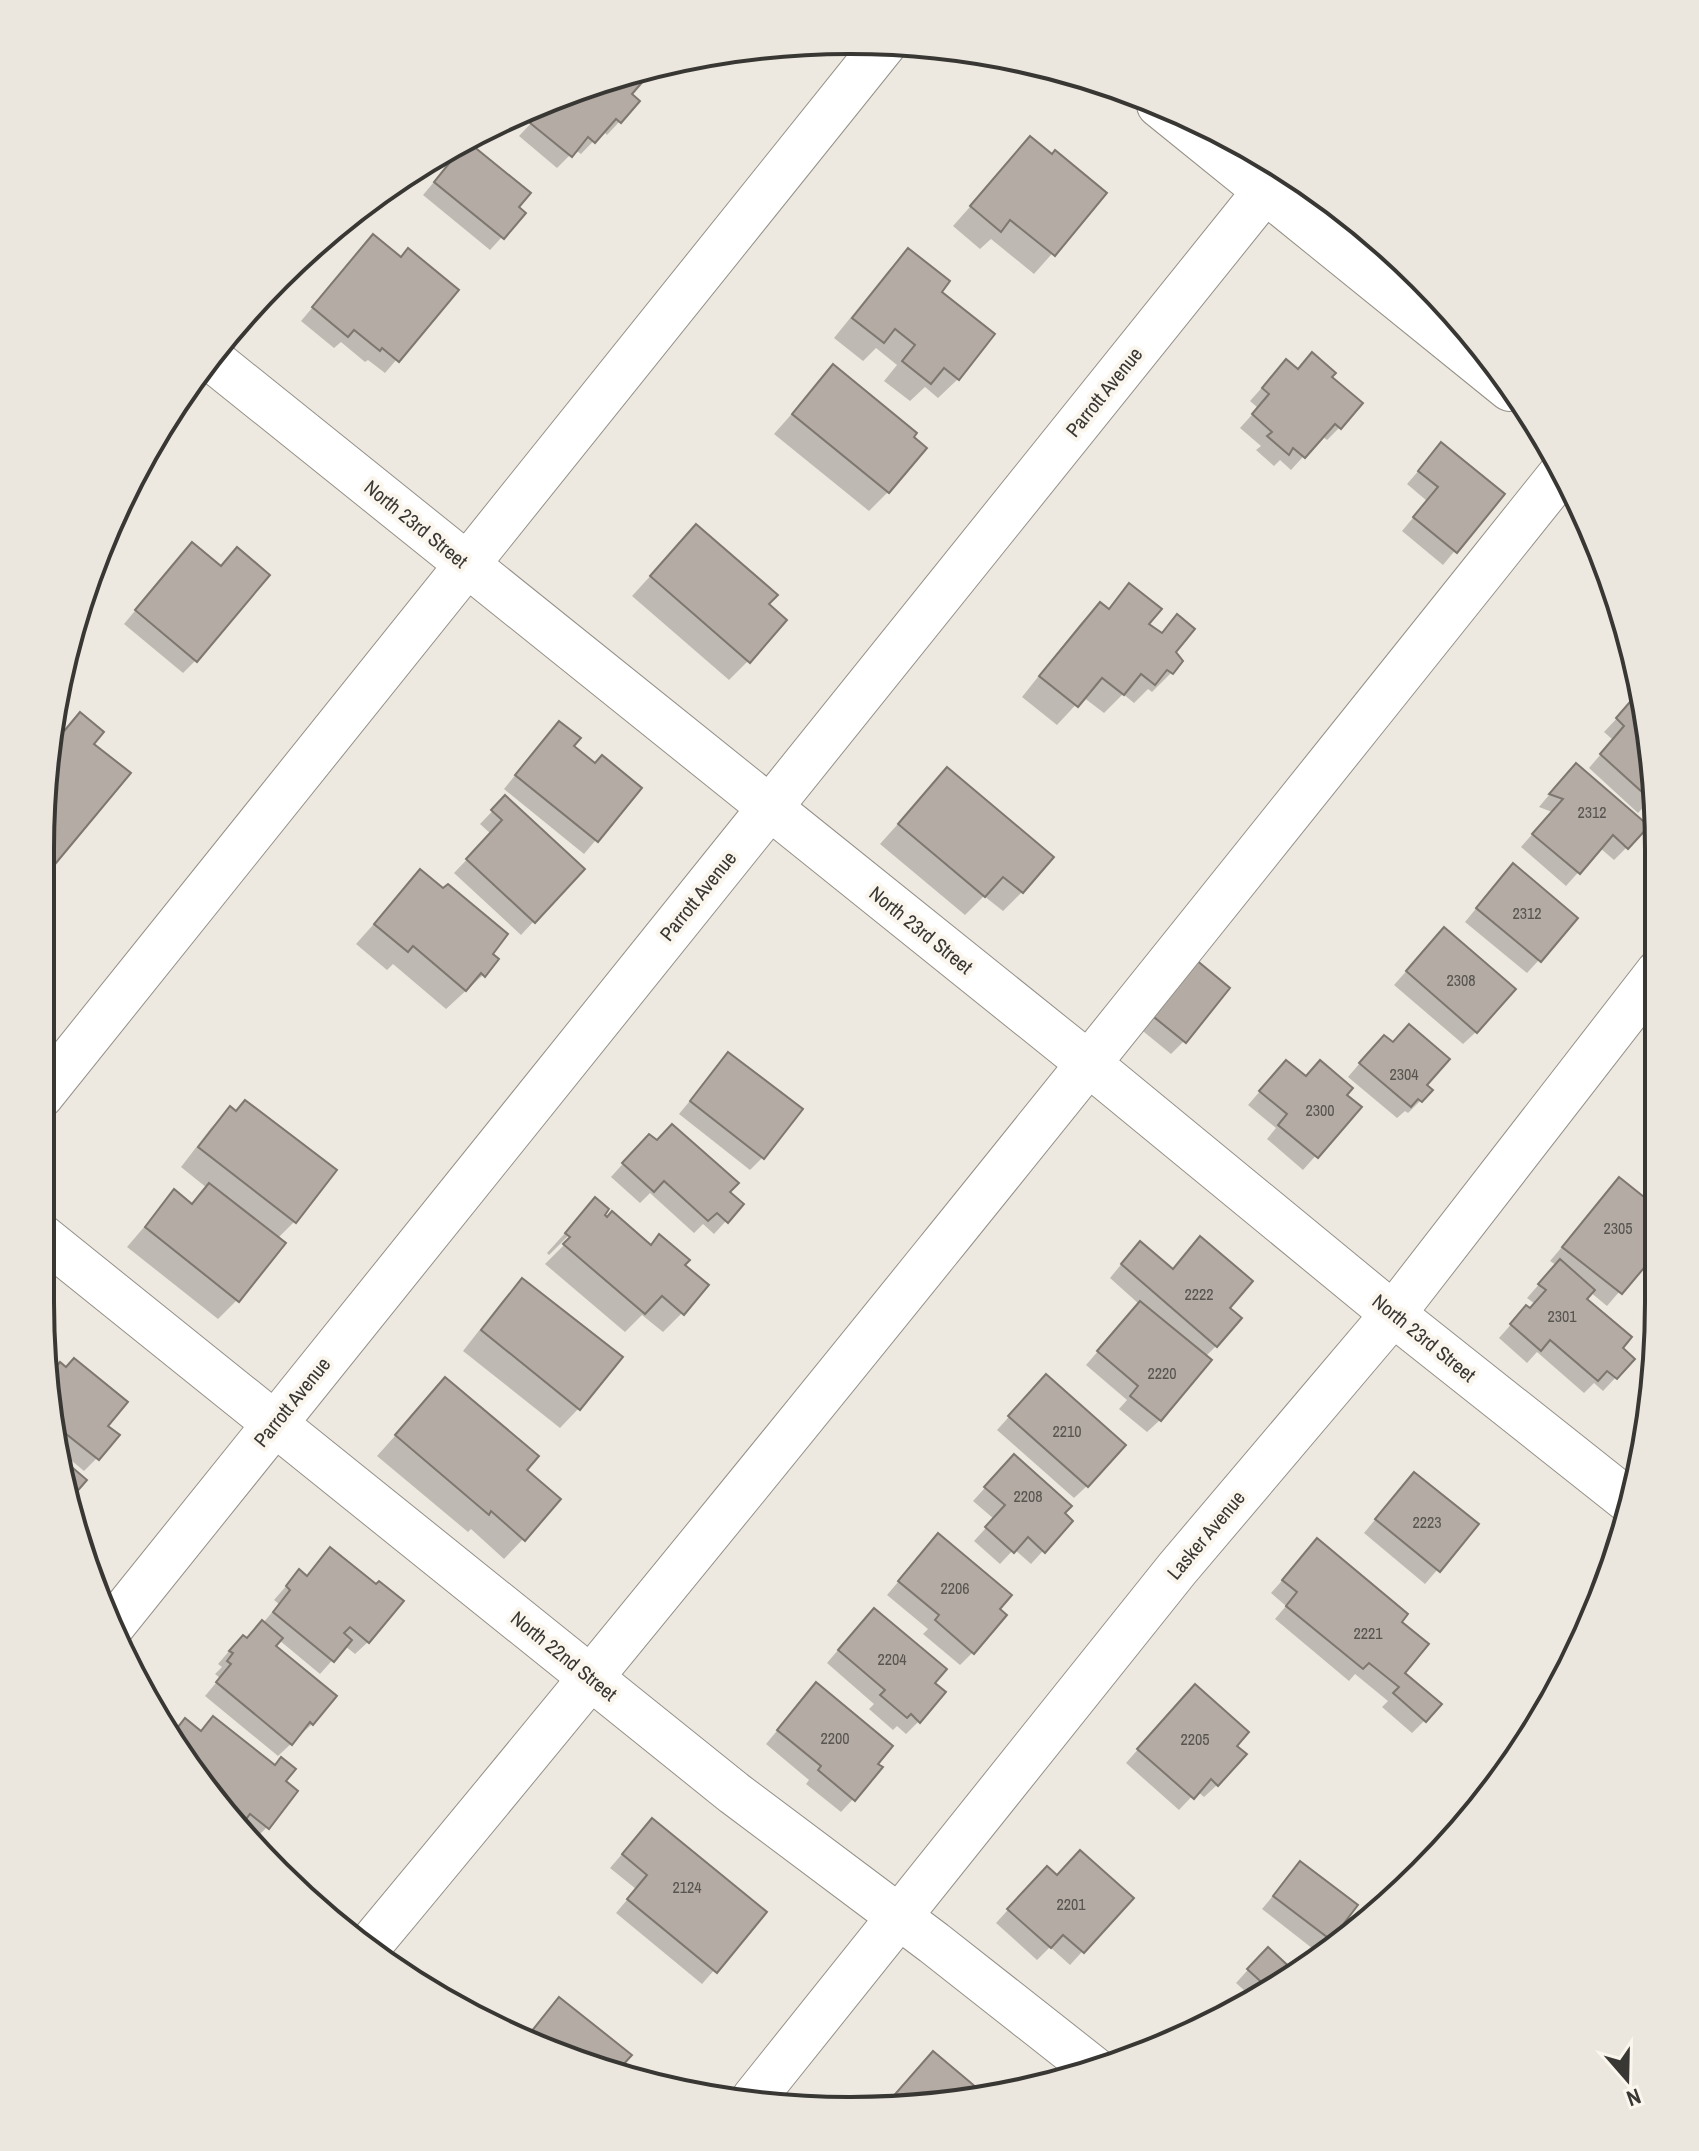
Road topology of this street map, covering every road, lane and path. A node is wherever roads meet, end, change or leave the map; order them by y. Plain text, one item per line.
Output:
1 (876, 55) edge
2 (1234, 154) edge
3 (1274, 180) edge
4 (1476, 359) edge
5 (218, 365) edge
6 (1554, 482) edge
7 (466, 564) junction
8 (769, 808) junction
9 (1645, 989) edge
10 (1089, 1064) junction
11 (54, 1080) edge
12 (54, 1246) edge
13 (1393, 1314) junction
14 (275, 1424) junction
15 (1621, 1495) edge
16 (120, 1617) edge
17 (591, 1678) junction
18 (900, 1917) junction
19 (374, 1940) edge
20 (1084, 2061) edge
21 (759, 2091) edge

1 - 7 street
2 - 3 street
3 - 4 street
3 - 8 street, Parrott Avenue
5 - 7 street, North 23rd Street
6 - 10 street
7 - 8 street, North 23rd Street
7 - 11 street
8 - 10 street, North 23rd Street
8 - 14 street, Parrott Avenue
9 - 13 street, Lasker Avenue
10 - 13 street, North 23rd Street
10 - 17 street
12 - 14 street, North 22nd Street
13 - 15 street, North 23rd Street
13 - 18 street, Lasker Avenue
14 - 16 street, Parrott Avenue
14 - 17 street, North 22nd Street
17 - 18 street, North 22nd Street
17 - 19 street
18 - 20 street, North 22nd Street
18 - 21 street, Lasker Avenue

